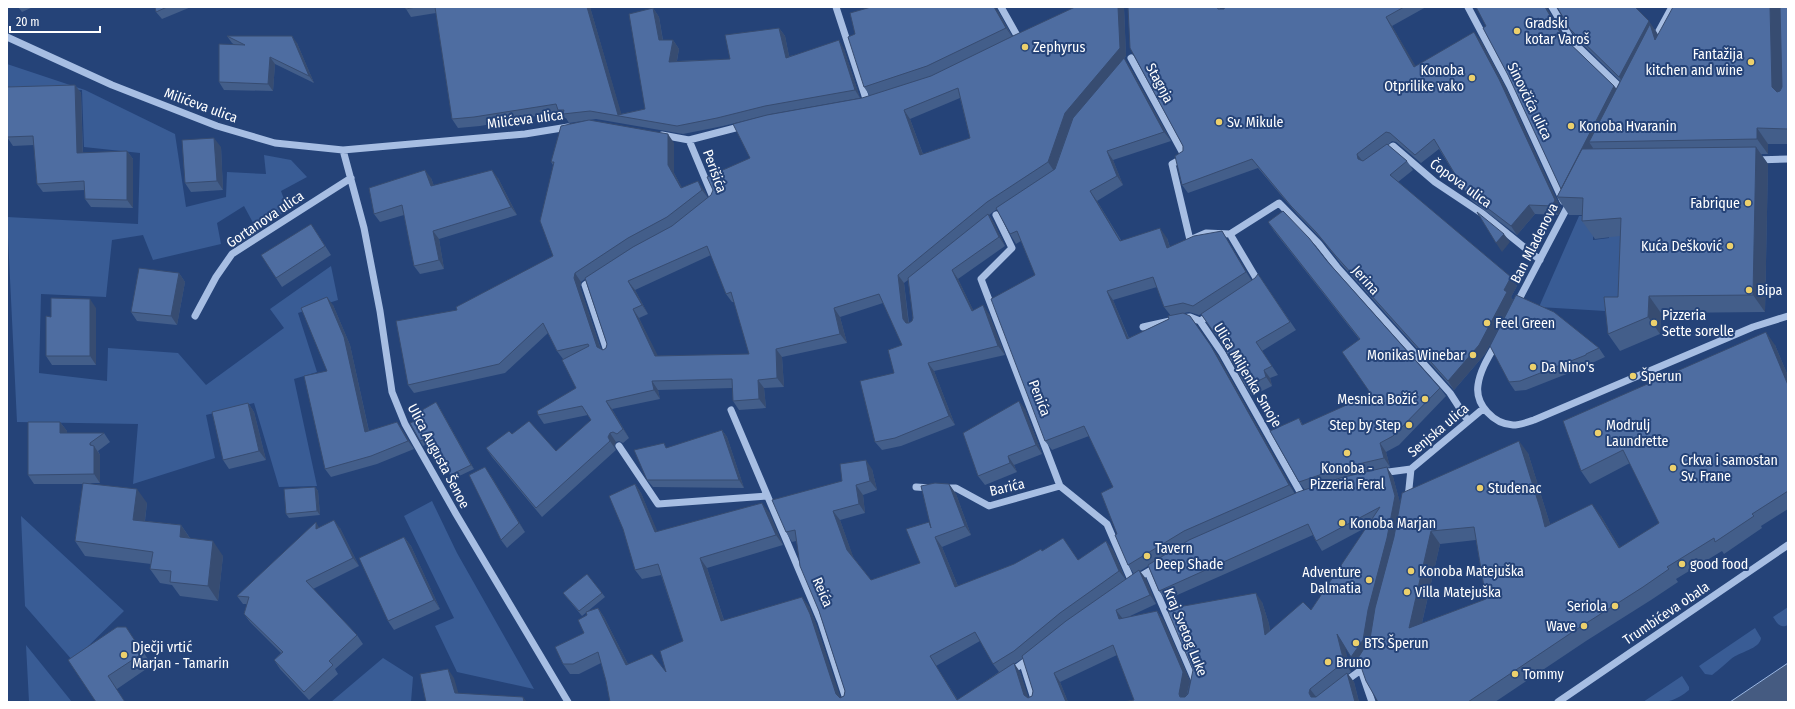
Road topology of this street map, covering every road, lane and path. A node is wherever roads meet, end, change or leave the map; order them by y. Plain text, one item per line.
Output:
1 (836, 7) edge
2 (1001, 7) edge
3 (1468, 7) edge
4 (1552, 7) edge
5 (1672, 7) edge
6 (1026, 36) edge
7 (7, 37) edge
8 (1651, 47) edge
9 (1126, 64) edge
10 (1626, 93) edge
11 (875, 100) edge
12 (867, 102) junction
13 (859, 103) edge
14 (750, 124) edge
15 (573, 126) edge
16 (658, 134) edge
17 (690, 140) junction
18 (343, 150) junction
19 (1380, 156) edge
20 (1788, 159) edge
21 (1749, 160) edge
22 (351, 178) junction
23 (1573, 195) edge
24 (707, 205) edge
25 (1566, 208) junction
26 (989, 220) edge
27 (1230, 234) junction
28 (1540, 260) junction
29 (598, 277) edge
30 (1253, 287) edge
31 (1220, 308) edge
32 (1514, 309) edge
33 (195, 316) dead end
34 (1788, 316) edge
35 (1200, 321) junction
36 (1143, 327) dead end
37 (1499, 338) edge
38 (608, 354) edge
39 (1484, 408) junction
40 (731, 410) edge
41 (1468, 422) junction
42 (619, 446) edge
43 (1411, 469) junction
44 (1374, 475) edge
45 (1060, 486) junction
46 (916, 487) dead end
47 (766, 496) junction
48 (1296, 500) edge
49 (1406, 506) edge
50 (1788, 545) edge
51 (1167, 560) edge
52 (1148, 572) junction
53 (1035, 654) edge
54 (1370, 657) edge
55 (1023, 664) junction
56 (1361, 670) junction
57 (1004, 677) edge
58 (1338, 687) edge
59 (568, 702) edge
60 (847, 702) edge
61 (1035, 702) edge
62 (1190, 702) edge
63 (1372, 702) edge
64 (1558, 702) edge

1 - 12 street
2 - 6 street
3 - 25 street, Sinovčića ulica
4 - 10 street
5 - 8 street
7 - 18 street, Milićeva ulica
9 - 27 street, Stagnja
11 - 12 street
12 - 13 street
14 - 17 street
15 - 18 street, Milićeva ulica
16 - 17 street
17 - 24 street, Perišića
18 - 22 street, Ulica Augusta Šenoe
19 - 28 street, Čopova ulica
20 - 21 street
22 - 33 street, Gortanova ulica
22 - 59 street, Ulica Augusta Šenoe
23 - 25 street, Ban Mladenova
25 - 28 street, Ban Mladenova
26 - 45 street, Penića
27 - 30 street
27 - 41 street, Jerina
28 - 32 street, Ban Mladenova
29 - 38 street
31 - 35 street, Ulica Miljenka Smoje
34 - 39 street
35 - 36 street
35 - 48 street, Ulica Miljenka Smoje
37 - 39 street
39 - 41 street, Senjska ulica
40 - 47 street, Reića
41 - 43 street, Senjska ulica
42 - 47 street
43 - 44 street, Senjska ulica
43 - 49 street
45 - 46 street, Barića
45 - 52 street, Penića
47 - 60 street, Reića
50 - 64 street, Trumbićeva obala
51 - 52 street
52 - 62 street, Kraj Svetog Luke
53 - 55 street
54 - 56 street
55 - 57 street
55 - 61 street
56 - 58 street
56 - 63 street

